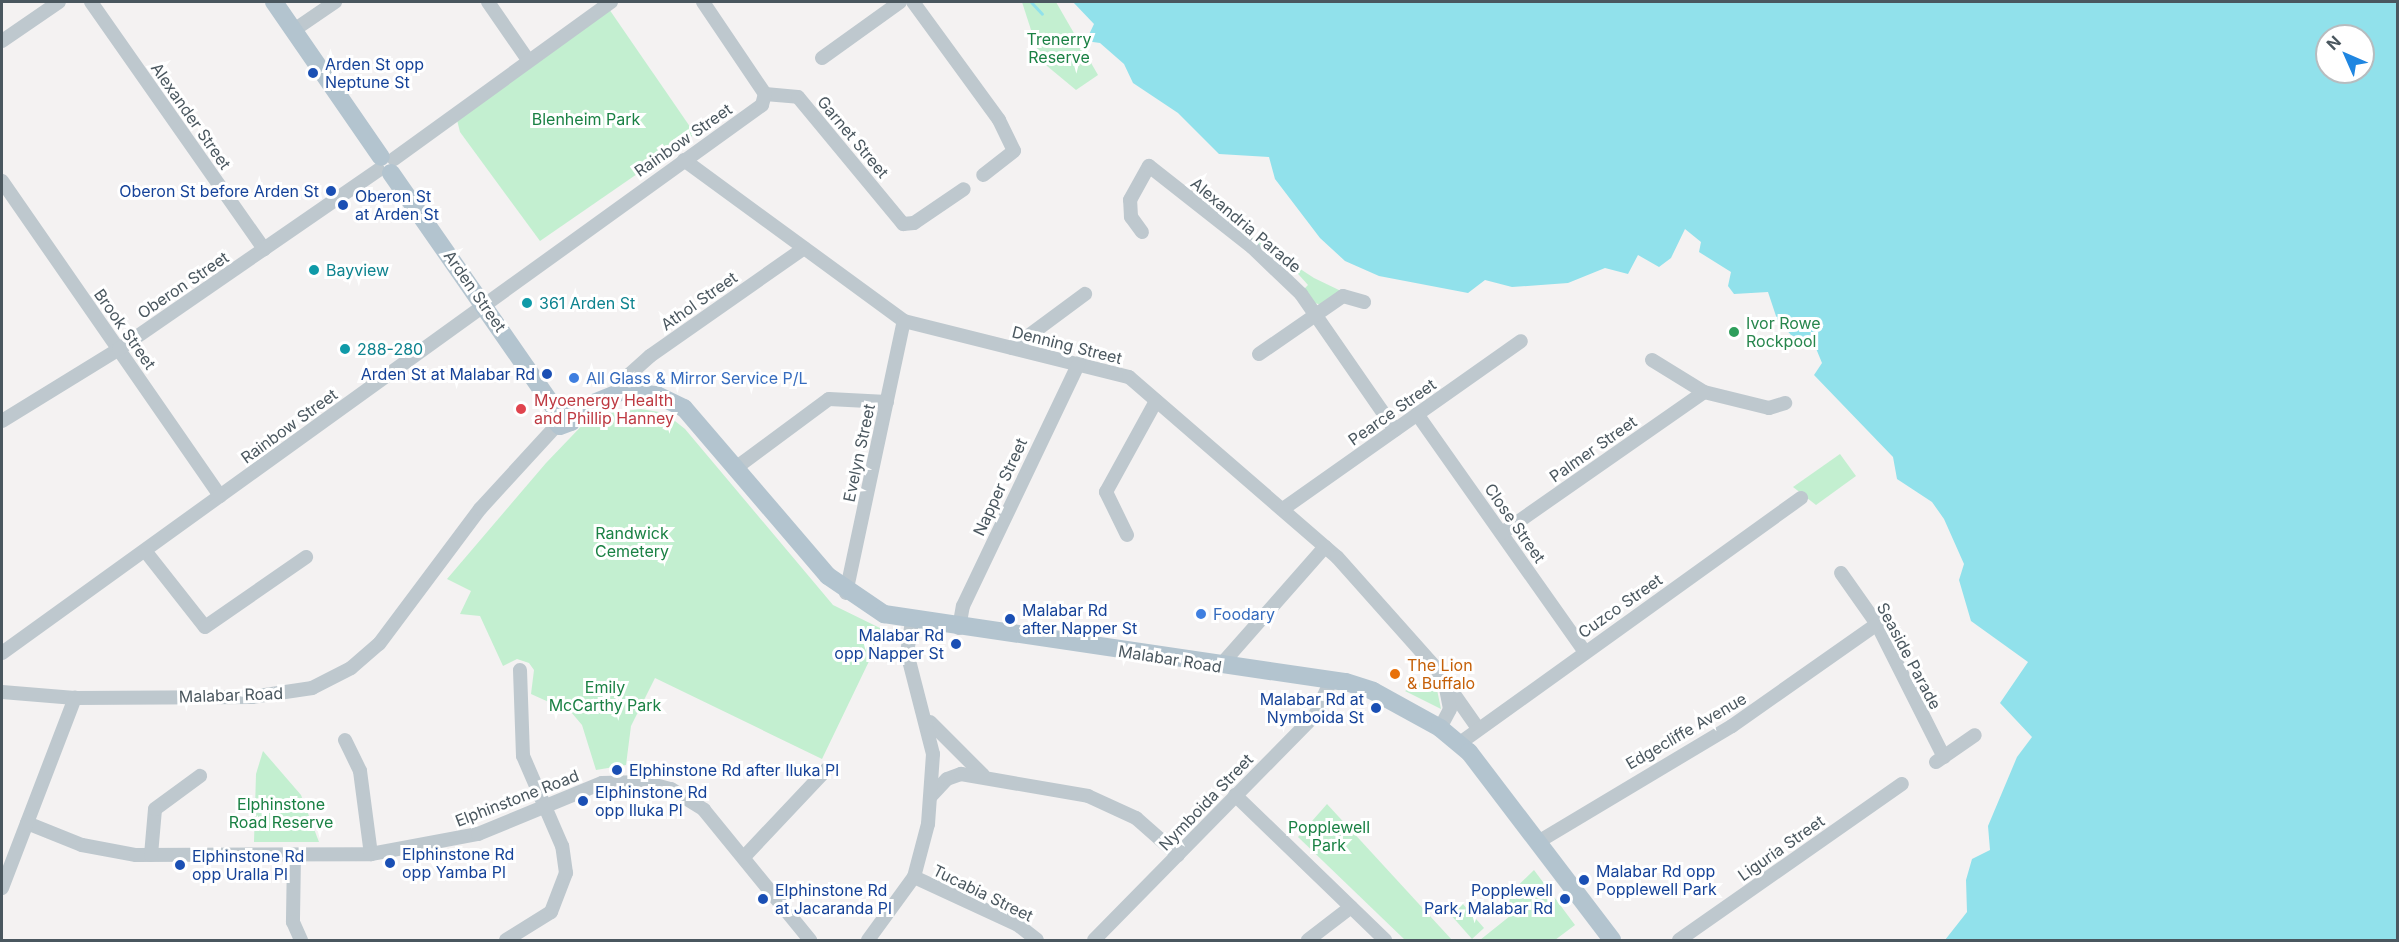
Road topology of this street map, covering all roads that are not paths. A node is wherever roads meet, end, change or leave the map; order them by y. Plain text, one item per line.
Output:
1 (59, 2) edge
2 (91, 2) edge
3 (274, 2) edge
4 (335, 2) edge
5 (488, 2) edge
6 (611, 2) edge
7 (703, 2) edge
8 (900, 2) edge
9 (913, 2) edge
10 (294, 30) junction
11 (2, 41) edge
12 (822, 58) dead end
13 (528, 60) junction
14 (765, 94) junction
15 (684, 160) junction
16 (386, 165) junction
17 (983, 175) dead end
18 (2, 181) edge
19 (964, 189) dead end
20 (1142, 232) dead end
21 (804, 248) junction
22 (264, 249) junction
23 (1085, 294) dead end
24 (1364, 302) dead end
25 (484, 304) junction
26 (1316, 315) junction
27 (904, 321) junction
28 (1521, 341) dead end
29 (1012, 348) junction
30 (119, 349) junction
31 (1259, 354) dead end
32 (1652, 360) dead end
33 (1079, 363) junction
34 (623, 391) junction
35 (1704, 392) junction
36 (1156, 401) junction
37 (887, 402) junction
38 (1785, 403) dead end
39 (1418, 414) junction
40 (561, 416) junction
41 (2, 421) edge
42 (1395, 430) junction
43 (737, 467) junction
44 (220, 496) junction
45 (1801, 498) dead end
46 (1283, 509) junction
47 (1502, 533) junction
48 (1127, 535) dead end
49 (1325, 547) junction
50 (146, 552) junction
51 (306, 557) dead end
52 (1841, 573) dead end
53 (846, 592) junction
54 (912, 622) junction
55 (1877, 624) junction
56 (959, 628) junction
57 (1585, 652) junction
58 (2, 653) edge
59 (1220, 666) junction
60 (520, 670) dead end
61 (1331, 680) junction
62 (1445, 683) junction
63 (2, 692) edge
64 (75, 698) junction
65 (928, 719) junction
66 (1478, 727) junction
67 (1440, 728) junction
68 (1975, 735) dead end
69 (345, 740) dead end
70 (1460, 743) junction
71 (827, 769) dead end
72 (983, 775) junction
73 (200, 776) dead end
74 (1902, 784) dead end
75 (1235, 795) junction
76 (931, 796) junction
77 (545, 806) junction
78 (27, 823) junction
79 (1538, 842) junction
80 (371, 854) junction
81 (151, 855) junction
82 (294, 855) junction
83 (1178, 855) junction
84 (744, 857) junction
85 (914, 878) junction
86 (2, 888) edge
87 (1351, 907) junction
88 (802, 938) edge
89 (301, 940) edge
90 (506, 940) edge
91 (868, 940) edge
92 (1037, 940) edge
93 (1094, 940) edge
94 (1308, 940) edge
95 (1384, 940) edge
96 (1612, 940) edge
97 (1679, 940) edge

1 - 11 street
2 - 22 street, Alexander Street
3 - 10 main road, Arden Street
4 - 10 street
5 - 13 street
6 - 13 street, Oberon Street
7 - 14 street
8 - 12 street
9 - 17 street
10 - 16 main road, Arden Street
13 - 16 street, Oberon Street
14 - 15 street, Rainbow Street
14 - 19 street, Garnet Street
15 - 21 street, Denning Street
15 - 25 street, Rainbow Street
16 - 22 street, Oberon Street
16 - 25 main road, Arden Street
18 - 30 street, Brook Street
20 - 26 street, Alexandria Parade
21 - 27 street, Denning Street
21 - 34 street, Athol Street
22 - 30 street, Oberon Street
23 - 29 street
24 - 26 street
25 - 40 main road, Arden Street
25 - 44 street, Rainbow Street
26 - 31 street
26 - 42 street, Alexandria Parade
27 - 29 street, Denning Street
27 - 37 street, Evelyn Street
28 - 39 street, Pearce Street
29 - 33 street, Denning Street
30 - 41 street, Oberon Street
30 - 44 street, Brook Street
32 - 35 street
33 - 36 street, Denning Street
33 - 56 street, Napper Street
34 - 40 main road, Malabar Road
34 - 43 main road, Malabar Road
35 - 38 street
35 - 47 street, Palmer Street
36 - 46 street, Denning Street
36 - 48 street
37 - 43 street
37 - 53 street, Evelyn Street
39 - 42 street, Pearce Street
39 - 47 street, Close Street
40 - 64 street, Malabar Road
42 - 46 street, Pearce Street
43 - 53 main road, Malabar Road
44 - 50 street, Rainbow Street
45 - 57 street, Cuzco Street
46 - 49 street, Denning Street
47 - 57 street, Close Street
49 - 59 street
49 - 62 street, Denning Street
50 - 51 street
50 - 58 street, Rainbow Street
52 - 55 street, Seaside Parade
53 - 54 main road, Malabar Road
54 - 56 main road, Malabar Road
54 - 65 street
55 - 68 street, Seaside Parade
55 - 79 street, Edgecliffe Avenue
56 - 59 main road, Malabar Road
57 - 66 street, Cuzco Street
59 - 61 main road, Malabar Road
60 - 77 street
61 - 67 main road, Malabar Road
61 - 75 street, Nymboida Street
62 - 66 street, Denning Street
62 - 67 street
63 - 64 street, Malabar Road
64 - 78 street
65 - 72 street
65 - 76 street
66 - 70 street, Cuzco Street
67 - 70 main road, Malabar Road
69 - 80 street
70 - 79 main road, Malabar Road
71 - 84 street
72 - 76 street
72 - 83 street
73 - 81 street
74 - 97 street, Liguria Street
75 - 83 street, Nymboida Street
75 - 87 street
76 - 85 street
77 - 80 street, Elphinstone Road
77 - 84 street, Elphinstone Road
77 - 90 street
78 - 81 street, Elphinstone Road
78 - 86 street
79 - 96 main road, Malabar Road
80 - 82 street, Elphinstone Road
81 - 82 street, Elphinstone Road
82 - 89 street
83 - 93 street, Nymboida Street
84 - 88 street, Elphinstone Road
85 - 91 street
85 - 92 street, Tucabia Street
87 - 94 street
87 - 95 street

